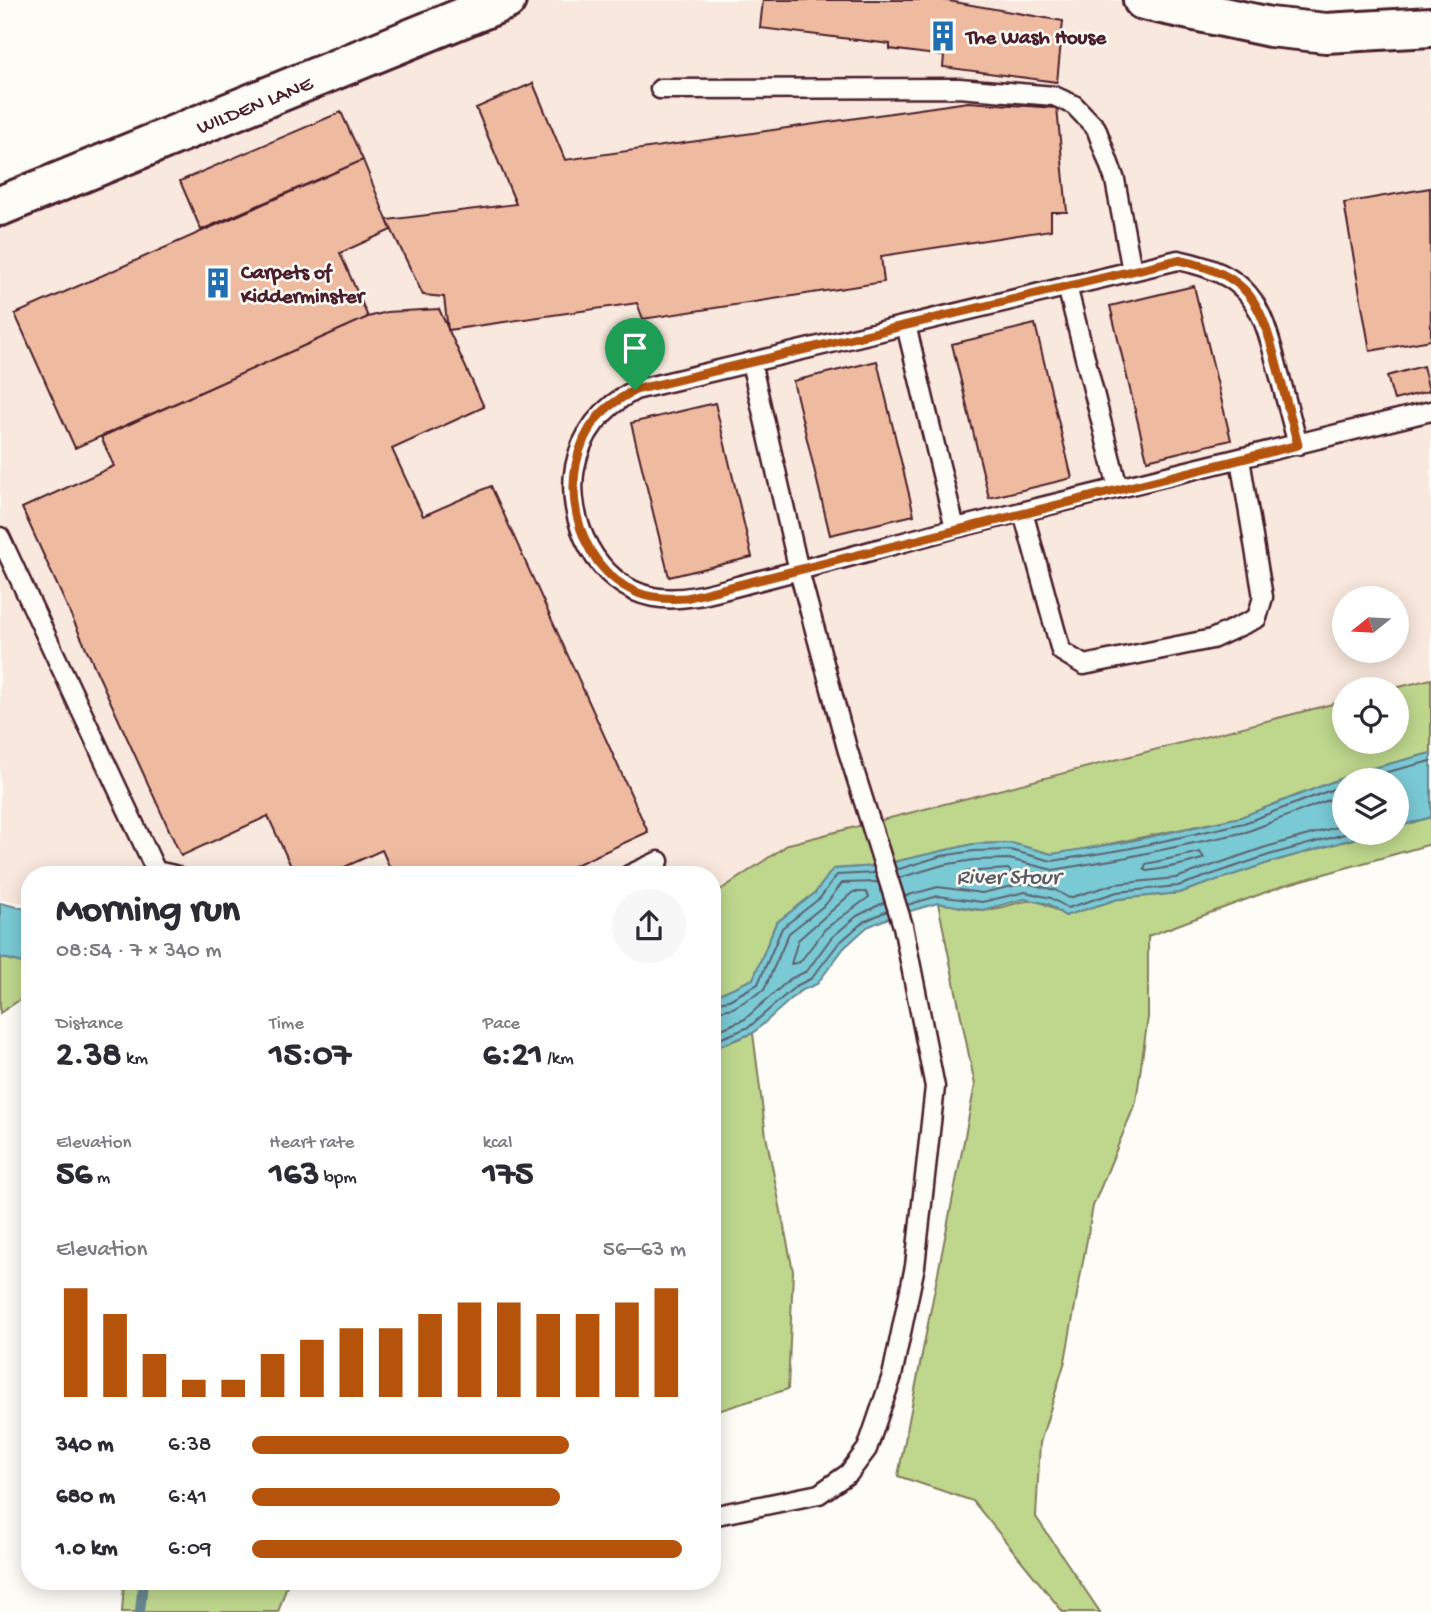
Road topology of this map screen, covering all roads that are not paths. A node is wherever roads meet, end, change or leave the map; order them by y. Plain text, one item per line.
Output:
1 (506, 0) edge
2 (1143, 0) edge
3 (1431, 27) edge
4 (660, 89) dead end
5 (0, 206) edge
6 (1132, 271) junction
7 (1067, 286) junction
8 (906, 325) junction
9 (751, 362) junction
10 (1431, 411) edge
11 (1298, 445) junction
12 (1240, 459) junction
13 (1118, 488) junction
14 (1023, 512) junction
15 (956, 528) junction
16 (0, 537) edge
17 (799, 570) junction
18 (659, 861) dead end
19 (154, 866) edge
20 (648, 866) edge
21 (721, 1514) edge

1 - 5 street, WILDEN LANE
2 - 3 street
4 - 6 lane
6 - 7 lane
6 - 11 lane
7 - 8 lane
7 - 13 lane
8 - 9 lane
8 - 15 lane
9 - 17 lane
9 - 17 lane
10 - 11 lane
11 - 12 lane
12 - 13 lane
12 - 14 lane
13 - 14 lane
14 - 15 lane
15 - 17 lane
16 - 19 lane
17 - 21 lane
18 - 20 lane

